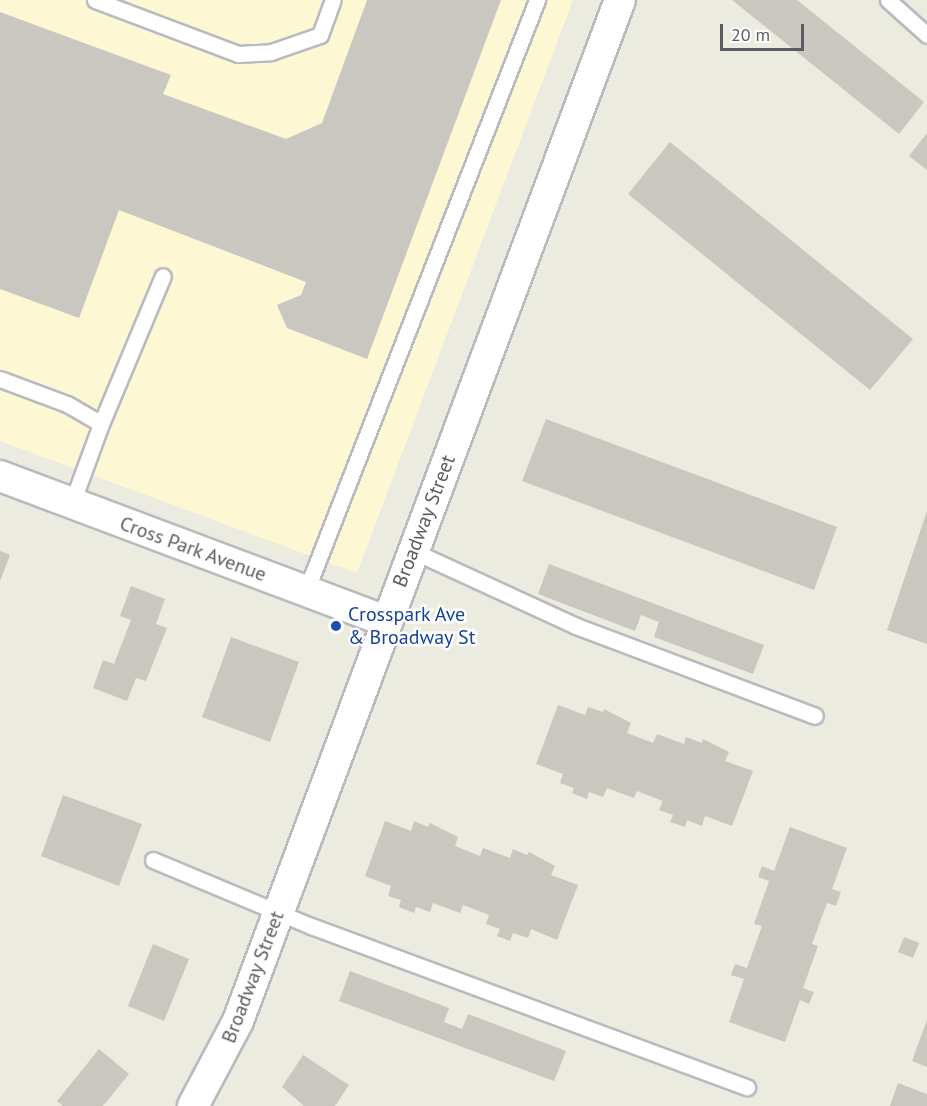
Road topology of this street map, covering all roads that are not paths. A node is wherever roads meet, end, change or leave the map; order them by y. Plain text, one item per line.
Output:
1 (95, 0) edge
2 (333, 0) edge
3 (537, 0) edge
4 (620, 0) edge
5 (888, 0) edge
6 (927, 34) edge
7 (164, 276) dead end
8 (0, 379) edge
9 (101, 424) junction
10 (0, 476) edge
11 (72, 503) junction
12 (413, 551) junction
13 (306, 591) junction
14 (387, 621) junction
15 (815, 716) dead end
16 (153, 860) dead end
17 (279, 912) junction
18 (747, 1087) dead end
19 (194, 1106) edge

1 - 2 lane
3 - 13 lane
4 - 12 street, Broadway Street
5 - 6 lane
7 - 9 lane
8 - 9 lane
9 - 11 lane
10 - 11 street, Cross Park Avenue
11 - 13 street, Cross Park Avenue
12 - 14 street, Broadway Street
12 - 15 lane
13 - 14 street, Cross Park Avenue
14 - 17 street, Broadway Street
16 - 17 lane
17 - 18 lane
17 - 19 street, Broadway Street

